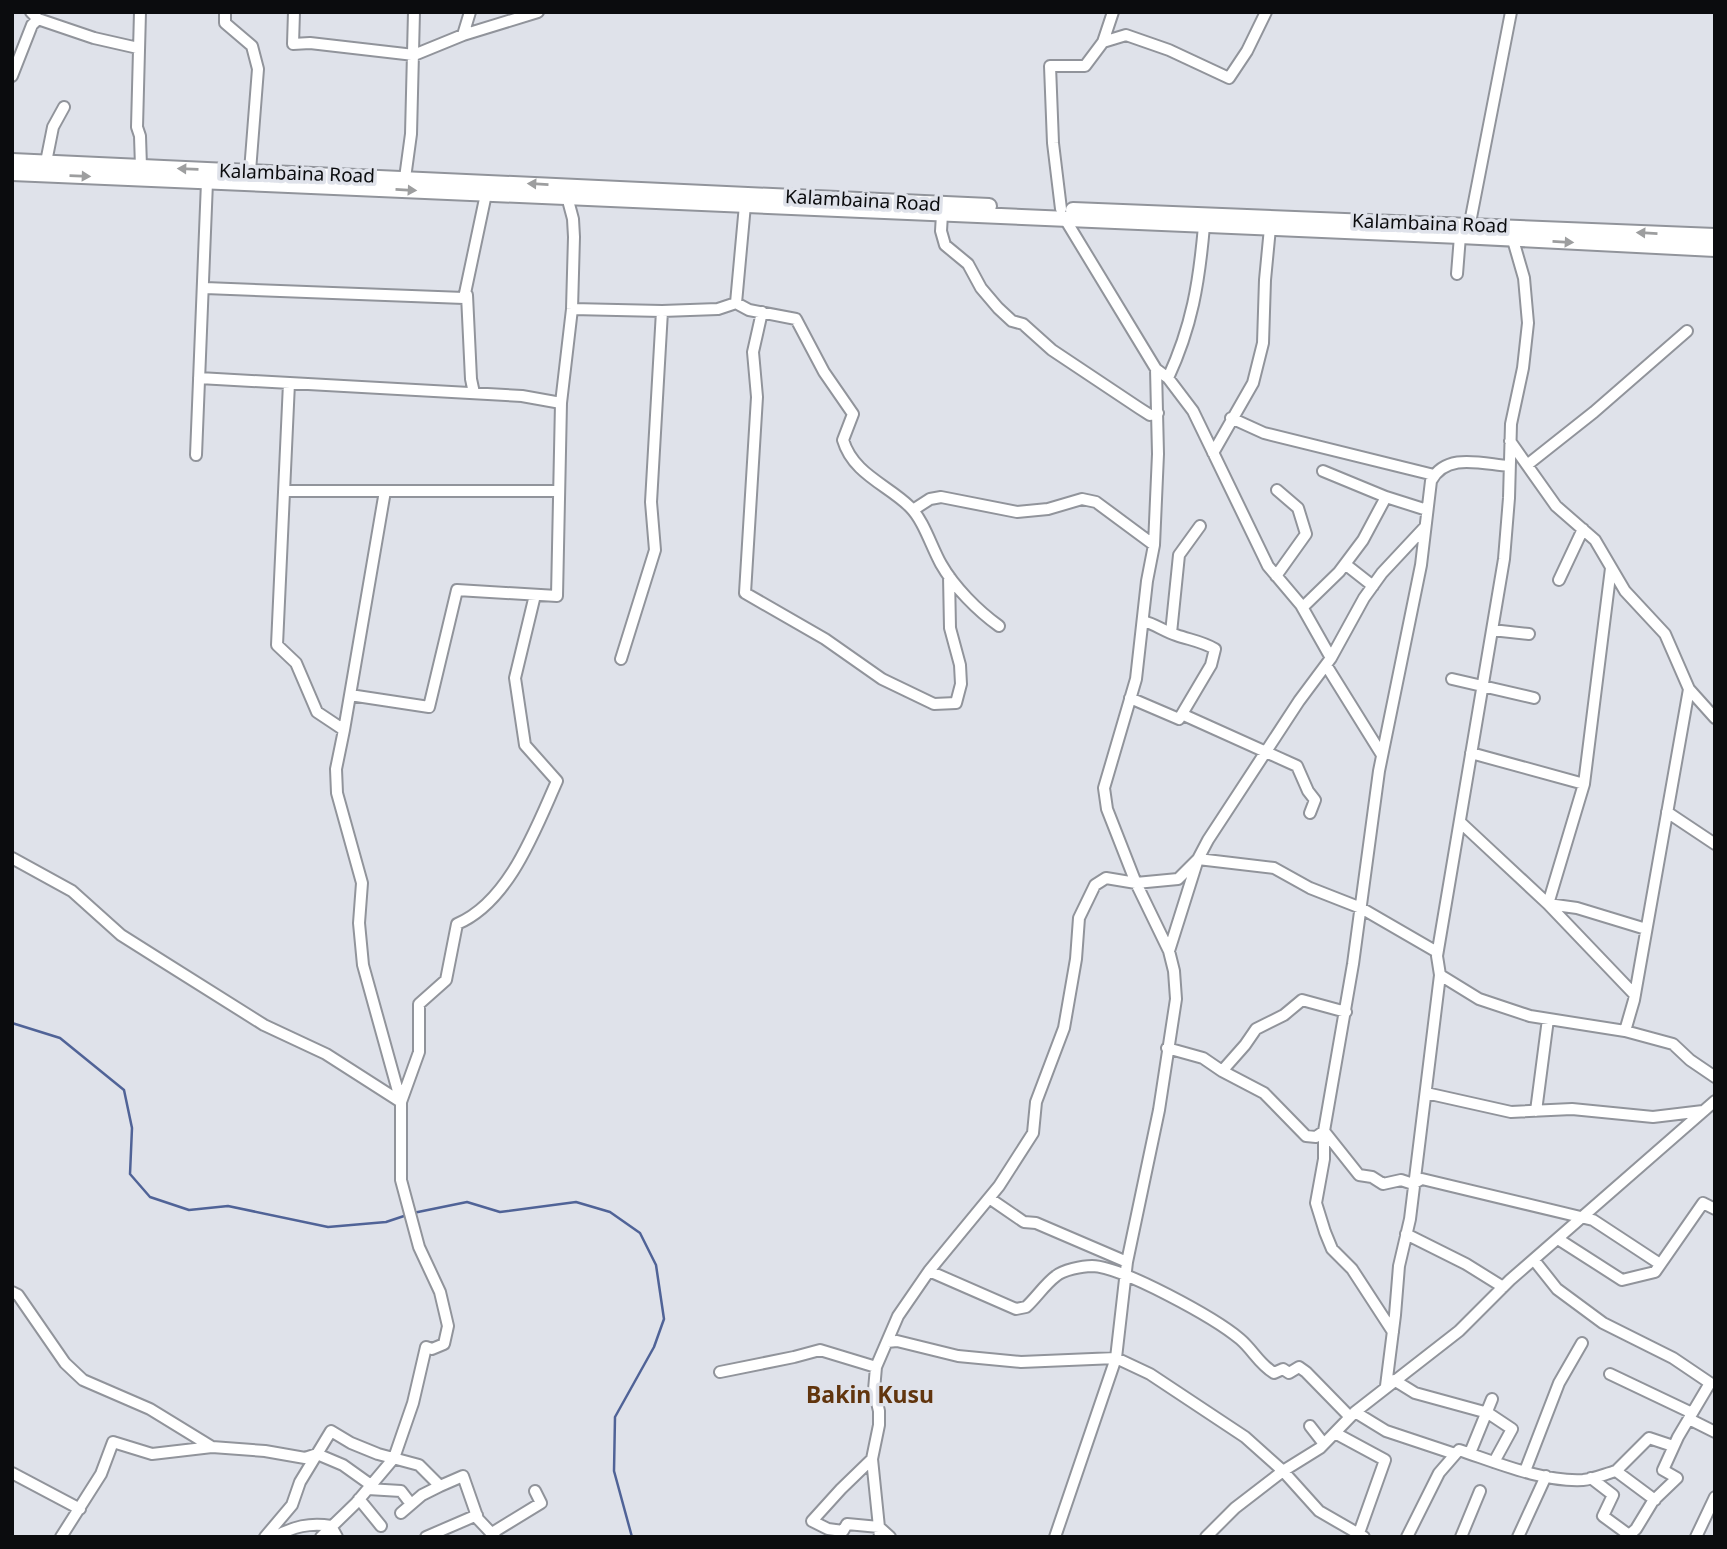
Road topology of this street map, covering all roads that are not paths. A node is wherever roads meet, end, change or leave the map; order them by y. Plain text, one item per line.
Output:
1 (140, 12) edge
2 (225, 12) edge
3 (294, 12) edge
4 (414, 12) edge
5 (470, 12) edge
6 (538, 12) edge
7 (1113, 12) edge
8 (1266, 12) edge
9 (1511, 12) edge
10 (34, 16) edge
11 (511, 16) edge
12 (463, 35) junction
13 (1103, 42) junction
14 (138, 48) junction
15 (414, 55) junction
16 (12, 76) edge
17 (64, 107) dead end
18 (12, 161) edge
19 (46, 163) junction
20 (141, 167) junction
21 (250, 171) junction
22 (12, 173) edge
23 (405, 178) junction
24 (207, 182) junction
25 (486, 194) junction
26 (570, 198) junction
27 (745, 205) junction
28 (942, 214) junction
29 (1063, 214) junction
30 (1204, 226) junction
31 (1270, 228) junction
32 (1466, 232) junction
33 (1715, 236) edge
34 (1513, 240) junction
35 (1715, 249) edge
36 (1457, 275) dead end
37 (205, 288) junction
38 (467, 295) junction
39 (736, 303) junction
40 (572, 309) junction
41 (662, 310) junction
42 (762, 312) junction
43 (1687, 331) dead end
44 (1156, 369) junction
45 (200, 378) junction
46 (1168, 378) junction
47 (289, 383) junction
48 (474, 393) junction
49 (561, 403) junction
50 (1157, 413) junction
51 (1231, 418) junction
52 (1510, 442) junction
53 (1213, 453) junction
54 (196, 455) dead end
55 (1527, 465) junction
56 (1509, 466) junction
57 (1323, 471) dead end
58 (1434, 475) junction
59 (1277, 490) dead end
60 (284, 491) junction
61 (384, 491) junction
62 (559, 491) junction
63 (1386, 497) junction
64 (913, 510) junction
65 (1427, 510) junction
66 (1200, 526) dead end
67 (1426, 526) junction
68 (1583, 529) junction
69 (1154, 545) junction
70 (1345, 564) junction
71 (1611, 568) junction
72 (949, 576) junction
73 (1276, 576) junction
74 (1559, 580) dead end
75 (1373, 586) junction
76 (535, 594) junction
77 (1303, 607) junction
78 (1143, 621) junction
79 (999, 626) dead end
80 (1492, 630) junction
81 (1171, 633) junction
82 (1529, 634) dead end
83 (621, 659) dead end
84 (1329, 662) junction
85 (1452, 679) dead end
86 (1483, 685) junction
87 (1689, 689) junction
88 (350, 695) junction
89 (1130, 698) junction
90 (1534, 698) dead end
91 (1182, 715) junction
92 (1715, 718) edge
93 (344, 730) junction
94 (1265, 751) junction
95 (1471, 753) junction
96 (1382, 755) junction
97 (1584, 783) junction
98 (1667, 812) junction
99 (1310, 813) dead end
100 (1460, 822) junction
101 (1715, 844) edge
102 (12, 858) edge
103 (1198, 859) junction
104 (1136, 883) junction
105 (1548, 904) junction
106 (1361, 908) junction
107 (1646, 929) junction
108 (1169, 951) junction
109 (1437, 952) junction
110 (1440, 975) junction
111 (1635, 995) junction
112 (1346, 1012) junction
113 (1548, 1019) junction
114 (1625, 1031) junction
115 (1167, 1048) junction
116 (1222, 1071) junction
117 (1715, 1077) edge
118 (1426, 1093) junction
119 (1715, 1101) edge
120 (401, 1102) junction
121 (1536, 1111) junction
122 (1703, 1111) junction
123 (1325, 1131) junction
124 (1413, 1184) junction
125 (989, 1198) junction
126 (1715, 1209) edge
127 (1582, 1218) junction
128 (1406, 1234) junction
129 (1559, 1239) junction
130 (1534, 1260) junction
131 (1127, 1262) junction
132 (1660, 1264) junction
133 (929, 1271) junction
134 (1125, 1275) junction
135 (1503, 1287) junction
136 (12, 1292) edge
137 (1393, 1332) junction
138 (887, 1342) junction
139 (1581, 1343) dead end
140 (1116, 1358) junction
141 (876, 1367) junction
142 (720, 1371) dead end
143 (1610, 1374) dead end
144 (1390, 1383) junction
145 (1492, 1399) dead end
146 (1486, 1413) junction
147 (1352, 1414) junction
148 (1690, 1416) junction
149 (1310, 1426) dead end
150 (1715, 1432) edge
151 (1335, 1433) junction
152 (1325, 1444) junction
153 (1673, 1446) junction
154 (212, 1447) junction
155 (1470, 1453) junction
156 (317, 1454) junction
157 (1455, 1454) junction
158 (394, 1458) junction
159 (872, 1459) junction
160 (1494, 1462) junction
161 (1283, 1471) junction
162 (1525, 1471) junction
163 (1616, 1471) junction
164 (12, 1473) edge
165 (1546, 1476) junction
166 (1591, 1478) junction
167 (440, 1486) junction
168 (370, 1487) junction
169 (535, 1491) dead end
170 (1480, 1491) dead end
171 (1715, 1498) edge
172 (359, 1499) junction
173 (1655, 1500) junction
174 (411, 1504) junction
175 (80, 1509) junction
176 (401, 1513) dead end
177 (477, 1515) junction
178 (381, 1526) dead end
179 (334, 1532) edge
180 (880, 1532) edge
181 (1210, 1533) edge
182 (493, 1535) edge
183 (1362, 1535) edge
184 (1631, 1535) edge
185 (61, 1537) edge
186 (265, 1537) edge
187 (274, 1537) edge
188 (321, 1537) edge
189 (426, 1537) edge
190 (890, 1537) edge
191 (1055, 1537) edge
192 (1225, 1537) edge
193 (1407, 1537) edge
194 (1461, 1537) edge
195 (1518, 1537) edge
196 (1696, 1537) edge

1 - 14 street
2 - 21 street
3 - 15 street
4 - 15 street
5 - 12 street
6 - 11 street
7 - 13 street
8 - 13 street
9 - 32 street
10 - 14 street
10 - 16 street
11 - 12 street
12 - 15 street
13 - 29 street
14 - 20 street
15 - 23 street
17 - 19 street
18 - 19 main road, Kalambaina Road
19 - 20 main road, Kalambaina Road
21 -> 20 main road, Kalambaina Road
21 - 23 main road, Kalambaina Road
22 -> 24 main road
29 -> 23 main road, Kalambaina Road
24 -> 25 main road
24 - 37 street
25 - 26 main road
25 - 38 street
26 - 27 main road
26 - 40 street
27 - 28 main road
27 - 39 street
28 - 29 main road
28 - 50 street
29 - 30 main road
29 - 32 main road, Kalambaina Road
29 - 44 street
30 - 31 main road
30 - 46 street
31 - 32 main road
31 - 51 street
33 -> 32 main road, Kalambaina Road
32 - 34 main road
32 - 36 street
34 -> 35 main road
34 - 52 street
37 - 38 street
37 - 45 street
38 - 48 street
39 - 41 street
39 - 42 street
40 - 41 street
40 - 49 street
41 - 83 street
42 - 64 street
42 - 72 street
43 - 55 street
44 - 46 street
44 - 50 street
45 - 47 street
45 - 54 street
46 - 53 street
47 - 48 street
47 - 60 street
48 - 49 street
49 - 62 street
50 - 69 street
51 - 53 street
51 - 58 street
52 - 55 street
52 - 56 street
53 - 73 street
55 - 68 street
56 - 58 street
56 - 80 street
57 - 63 street
58 - 65 street
59 - 73 street
60 - 61 street
60 - 93 street
61 - 62 street
61 - 88 street
62 - 76 street
63 - 65 street
63 - 70 street
64 - 69 street
64 - 72 street
65 - 67 street
66 - 81 street
67 - 75 street
67 - 96 street
68 - 71 street
68 - 74 street
69 - 78 street
70 - 75 street
70 - 77 street
71 - 87 street
71 - 97 street
72 - 79 street
73 - 77 street
75 - 84 street
76 - 88 street
76 - 120 street
77 - 84 street
78 - 81 street
78 - 89 street
80 - 82 street
80 - 86 street
81 - 91 street
84 - 94 street
84 - 96 street
85 - 86 street
86 - 90 street
86 - 95 street
87 - 92 street
87 - 98 street
88 - 93 street
89 - 91 street
89 - 104 street
91 - 94 street
93 - 120 street
94 - 99 street
94 - 103 street
95 - 97 street
95 - 100 street
96 - 106 street
97 - 105 street
98 - 101 street
98 - 107 street
100 - 105 street
100 - 109 street
102 - 120 street
103 - 104 street
103 - 106 street
103 - 108 street
104 - 108 street
104 - 125 street
105 - 107 street
105 - 111 street
106 - 109 street
106 - 112 street
107 - 111 street
108 - 115 street
109 - 110 street
110 - 113 street
110 - 118 street
111 - 114 street
112 - 116 street
112 - 123 street
113 - 114 street
113 - 121 street
114 - 117 street
115 - 116 street
115 - 131 street
116 - 123 street
118 - 121 street
118 - 124 street
119 - 122 street
120 - 158 street
121 - 122 street
122 - 127 street
123 - 124 street
123 - 137 street
124 - 127 street
124 - 128 street
125 - 131 street
125 - 133 street
126 - 132 street
127 - 129 street
127 - 132 street
128 - 135 street
128 - 137 street
129 - 130 street
129 - 132 street
130 - 135 street
130 - 148 street
131 - 134 street
133 - 134 street
133 - 138 street
134 - 140 street
134 - 147 street
135 - 144 street
136 - 154 street
137 - 144 street
138 - 140 street
138 - 141 street
139 - 162 street
140 - 161 street
140 - 191 street
141 - 142 street
141 - 159 street
143 - 148 street
144 - 146 street
144 - 147 street
145 - 146 street
146 - 155 street
146 - 160 street
147 - 151 street
147 - 157 street
148 - 150 street
148 - 153 street
149 - 152 street
151 - 152 street
151 - 183 street
152 - 161 street
153 - 163 street
153 - 173 street
154 - 156 street
154 - 175 street
155 - 157 street
155 - 160 street
156 - 158 street
156 - 168 street
156 - 186 street
157 - 193 street
158 - 167 street
158 - 168 street
159 - 180 street
159 - 180 street
160 - 162 street
161 - 181 street
161 - 183 street
162 - 165 street
163 - 166 street
163 - 173 street
164 - 175 street
165 - 166 street
165 - 195 street
166 - 184 street
167 - 174 street
167 - 177 street
168 - 172 street
168 - 174 street
169 - 182 street
170 - 194 street
171 - 196 street
172 - 178 street
172 - 179 street
173 - 184 street
174 - 176 street
175 - 185 street
177 - 182 street
177 - 189 street
179 - 187 street
179 - 188 street
180 - 190 street
181 - 192 street

